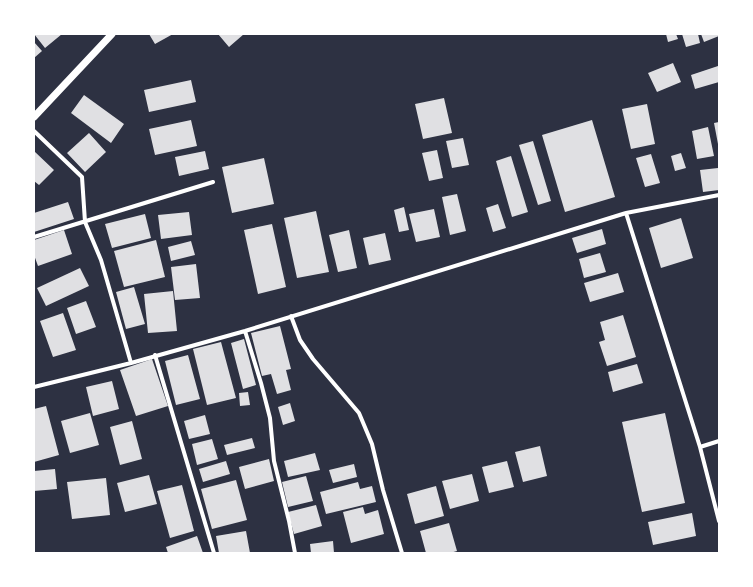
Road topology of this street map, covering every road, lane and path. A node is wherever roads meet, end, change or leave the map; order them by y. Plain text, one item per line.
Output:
1 (112, 34) edge
2 (34, 117) edge
3 (34, 131) edge
4 (214, 182) dead end
5 (719, 195) edge
6 (626, 213) junction
7 (85, 222) junction
8 (34, 238) edge
9 (292, 316) junction
10 (245, 331) junction
11 (155, 355) junction
12 (131, 363) junction
13 (34, 387) edge
14 (719, 440) edge
15 (700, 447) junction
16 (719, 521) edge
17 (214, 553) edge
18 (295, 553) edge
19 (402, 553) edge

1 - 2 street
3 - 7 street
4 - 7 street
5 - 6 street
6 - 9 street
6 - 15 street
7 - 8 street
7 - 12 street
9 - 10 street
9 - 19 street
10 - 11 street
10 - 18 street
11 - 12 street
11 - 17 street
12 - 13 street
14 - 15 street
15 - 16 street

